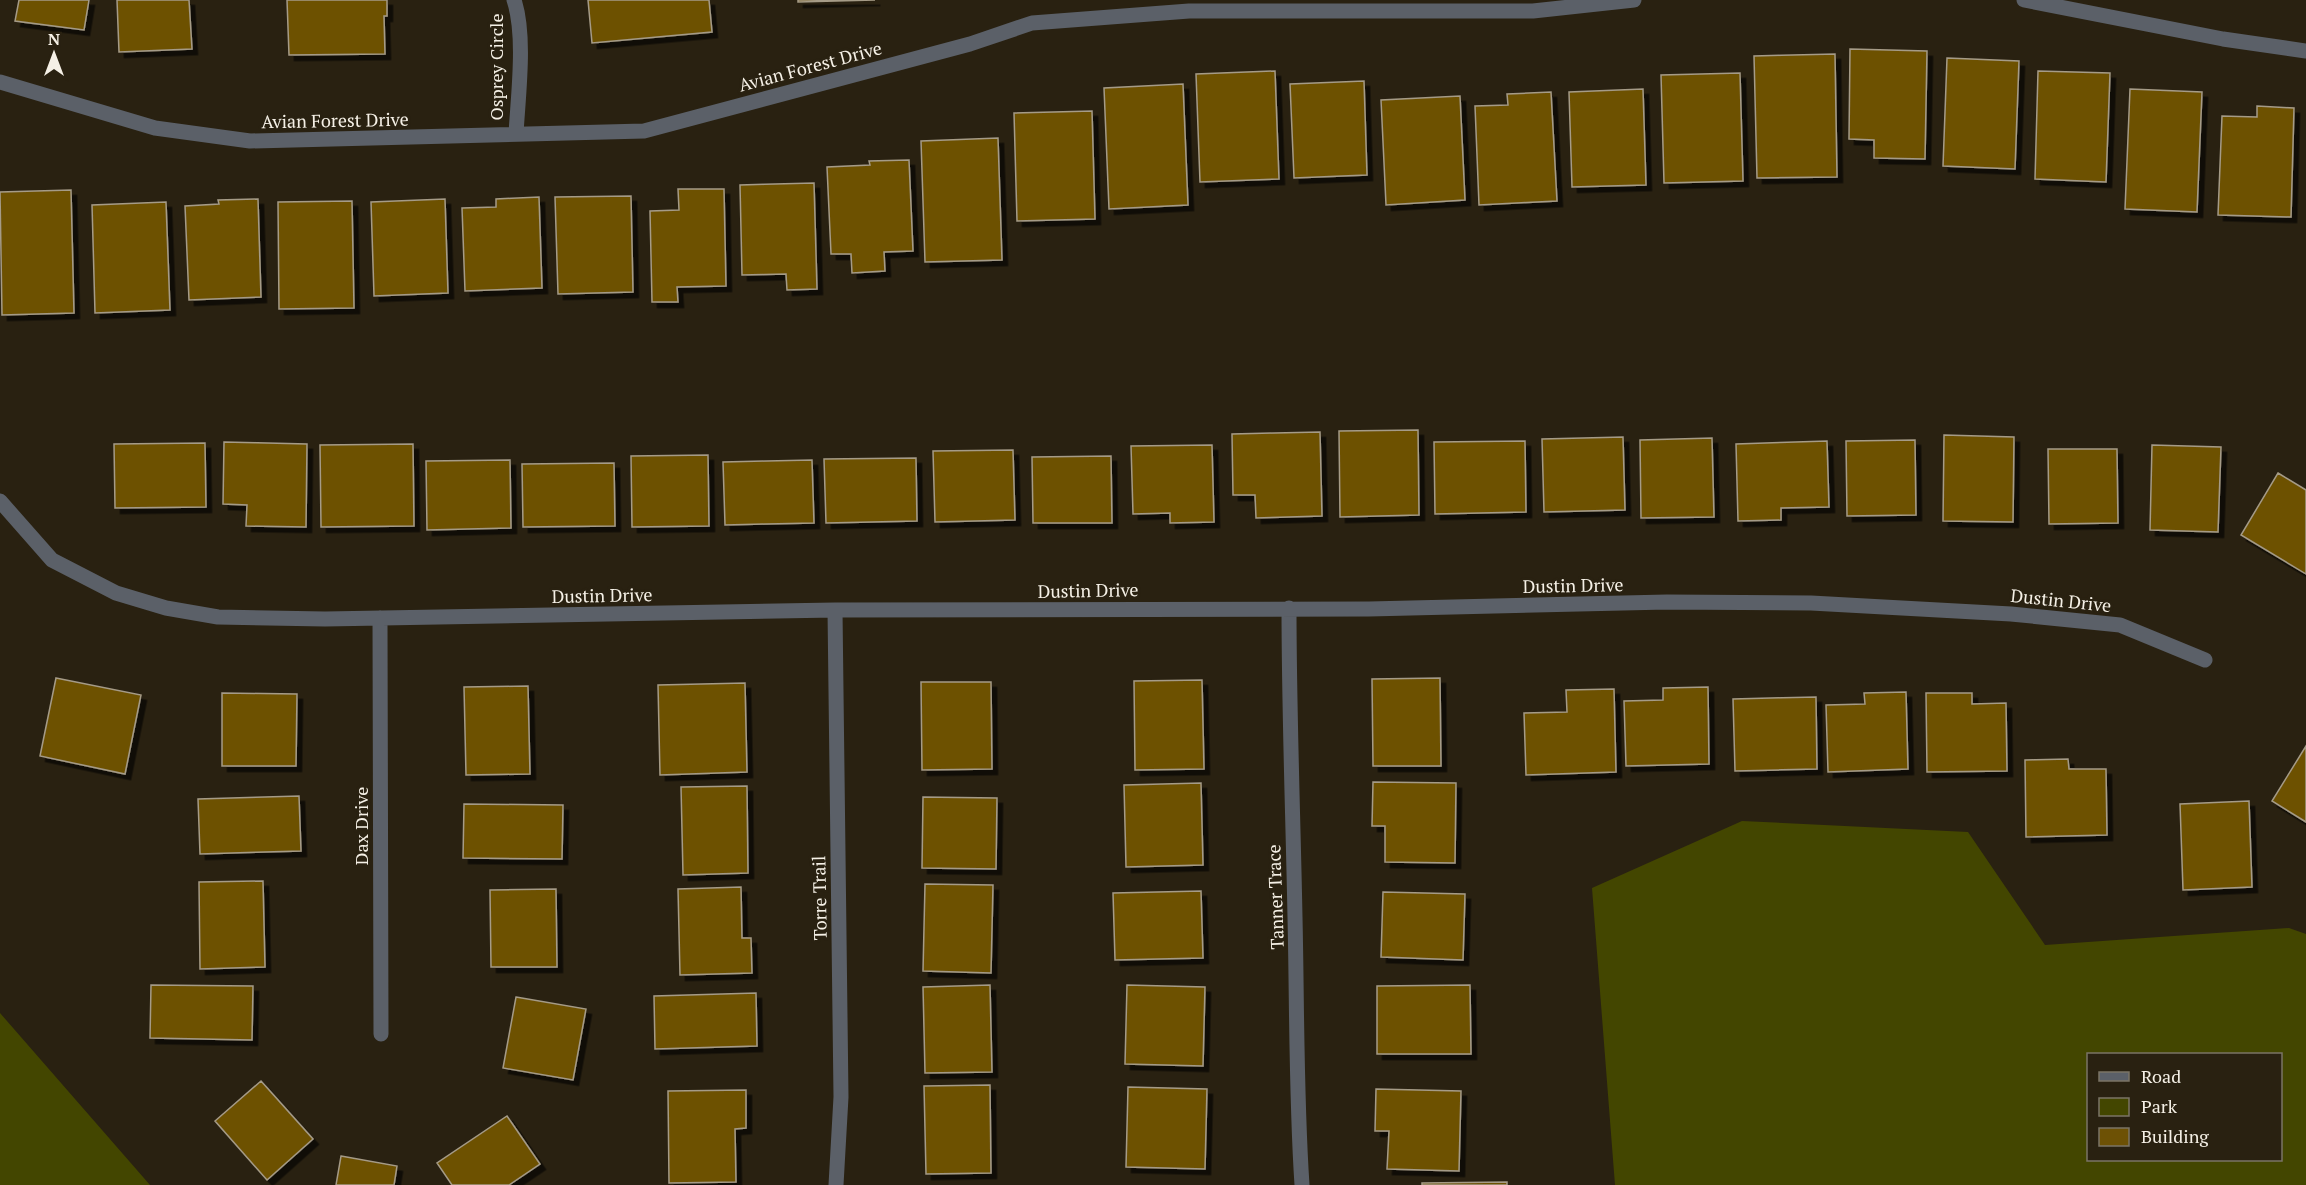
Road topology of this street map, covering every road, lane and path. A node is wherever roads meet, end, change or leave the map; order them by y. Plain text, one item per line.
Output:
1 (514, 0) edge
2 (1634, 0) edge
3 (2024, 0) edge
4 (2306, 51) edge
5 (0, 82) edge
6 (516, 134) junction
7 (0, 501) edge
8 (1289, 608) junction
9 (835, 610) junction
10 (380, 618) junction
11 (2205, 660) dead end
12 (381, 1034) dead end
13 (836, 1185) edge
14 (1302, 1185) edge

1 - 6 street, Osprey Circle
2 - 6 street, Avian Forest Drive
3 - 4 street
5 - 6 street, Avian Forest Drive
7 - 10 street, Dustin Drive
8 - 9 street, Dustin Drive
8 - 11 street, Dustin Drive
8 - 14 street, Tanner Trace
9 - 10 street, Dustin Drive
9 - 13 street, Torre Trail
10 - 12 street, Dax Drive

